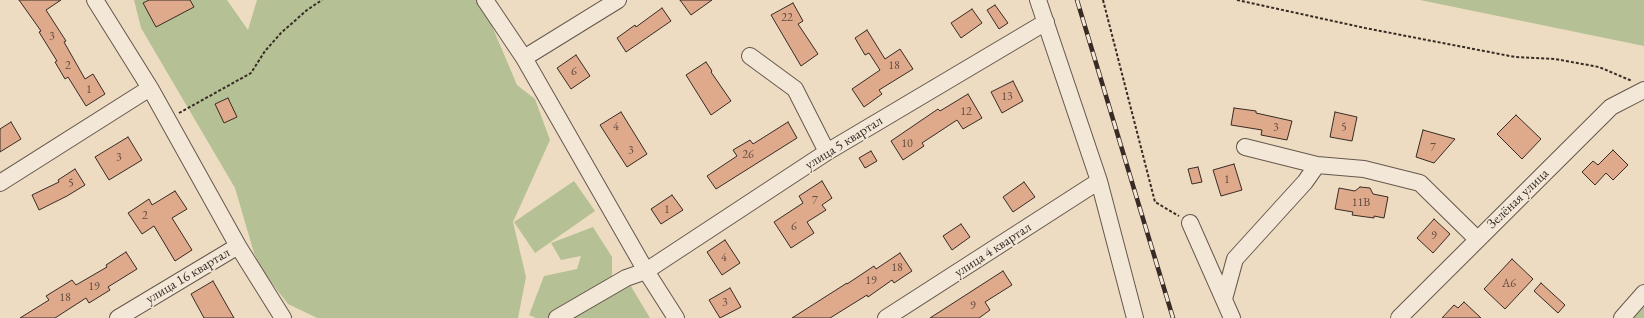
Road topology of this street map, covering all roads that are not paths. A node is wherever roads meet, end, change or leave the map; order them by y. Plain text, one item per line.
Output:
1 (95, 0) edge
2 (485, 0) edge
3 (618, 0) edge
4 (1038, 0) edge
5 (1046, 22) junction
6 (750, 56) dead end
7 (524, 58) junction
8 (1641, 86) edge
9 (150, 88) junction
10 (1245, 146) dead end
11 (827, 152) junction
12 (1317, 166) junction
13 (1099, 181) junction
14 (0, 183) edge
15 (1190, 223) road end
16 (1476, 239) junction
17 (238, 246) junction
18 (646, 271) junction
19 (1644, 293) edge
20 (1224, 299) junction
21 (118, 318) edge
22 (283, 318) edge
23 (557, 318) edge
24 (676, 318) edge
25 (886, 318) edge
26 (1135, 318) edge
27 (1232, 318) edge
28 (1399, 318) edge
29 (1622, 318) edge

1 - 9 street
2 - 7 street
3 - 7 street
4 - 5 street
5 - 11 street, улица 5 квартал
5 - 13 street
6 - 11 street
7 - 18 street
8 - 16 street, Зелёная улица
9 - 14 street
9 - 17 street
10 - 12 street
11 - 18 street, улица 5 квартал
12 - 16 street
12 - 20 street
13 - 25 street, улица 4 квартал
13 - 26 street
15 - 20 street
16 - 28 street, Зелёная улица
17 - 21 street, улица 16 квартал
17 - 22 street
18 - 23 street, улица 5 квартал
18 - 24 street
19 - 29 street
20 - 27 street

